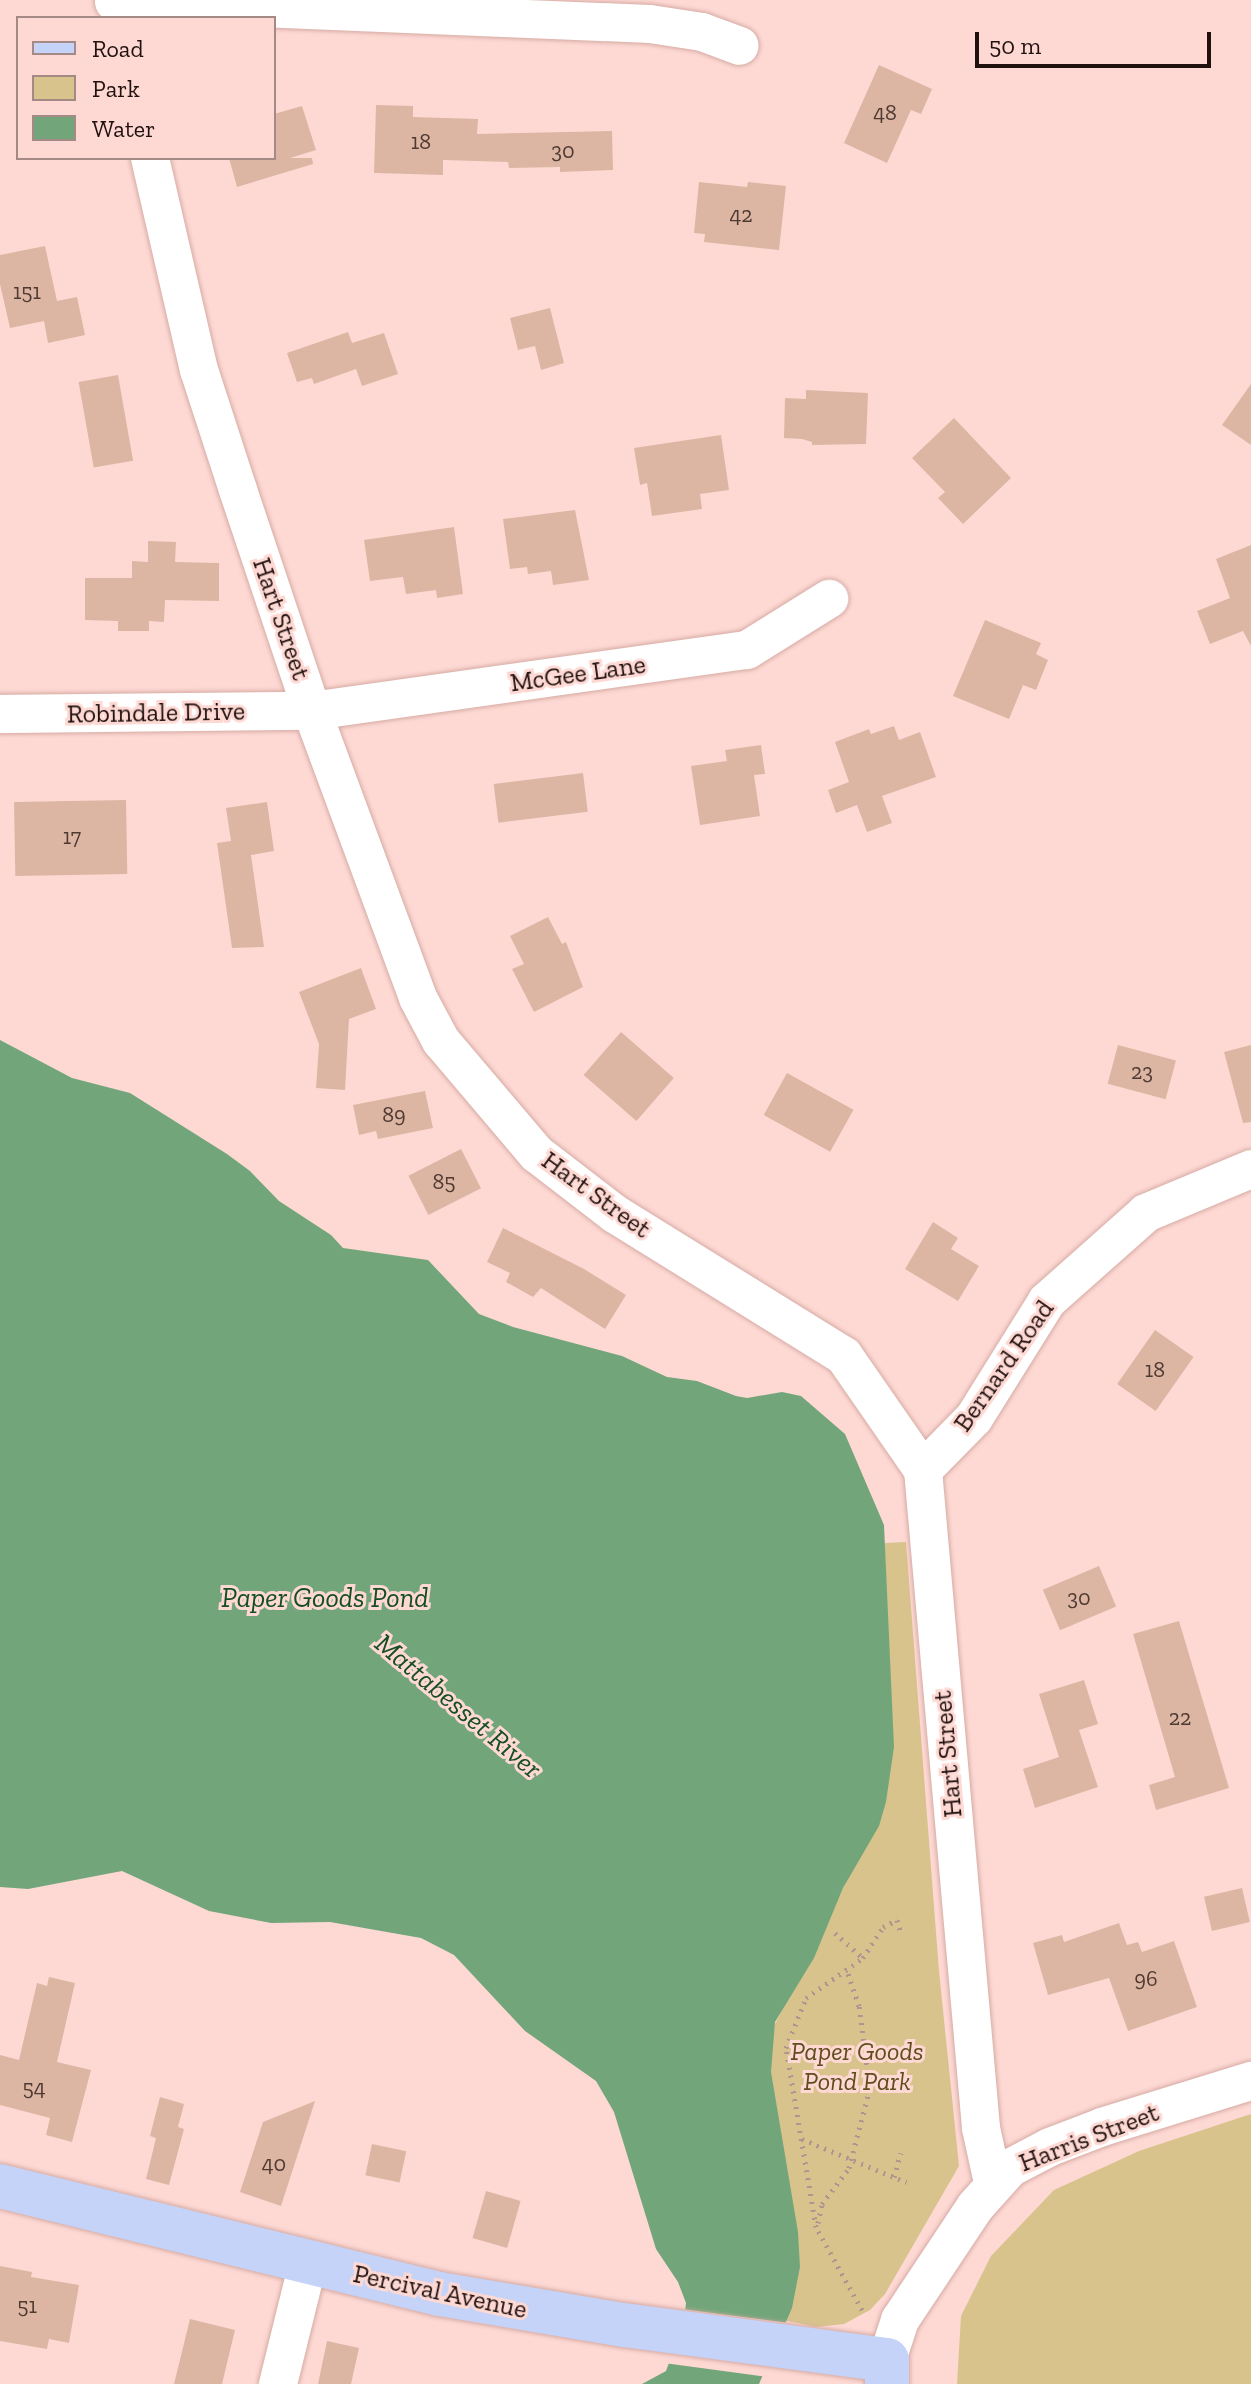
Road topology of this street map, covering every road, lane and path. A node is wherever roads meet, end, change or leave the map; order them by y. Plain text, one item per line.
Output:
1 (115, 7) edge
2 (740, 46) dead end
3 (150, 160) edge
4 (829, 599) dead end
5 (312, 711) junction
6 (0, 714) edge
7 (1251, 1169) edge
8 (923, 1470) junction
9 (835, 1933) dead end
10 (901, 1933) dead end
11 (863, 1958) junction
12 (846, 1968) junction
13 (1251, 2081) edge
14 (801, 2138) junction
15 (901, 2153) dead end
16 (851, 2159) junction
17 (894, 2177) junction
18 (906, 2182) dead end
19 (993, 2183) junction
20 (0, 2186) edge
21 (816, 2227) junction
22 (308, 2263) junction
23 (862, 2310) dead end
24 (887, 2372) edge
25 (278, 2384) edge

1 - 2 street
3 - 5 street, Hart Street
4 - 5 street, McGee Lane
5 - 6 street, Robindale Drive
5 - 8 street, Hart Street
7 - 8 street, Bernard Road
8 - 19 street, Hart Street
9 - 11 path
10 - 11 path
11 - 12 path
12 - 14 path
12 - 16 path
13 - 19 street, Harris Street
14 - 16 path
14 - 21 path
15 - 17 path
16 - 17 path
16 - 21 path
17 - 18 path
19 - 24 street, Harris Street
20 - 22 main road, Percival Avenue
21 - 23 path
22 - 24 main road, Percival Avenue
22 - 25 street

